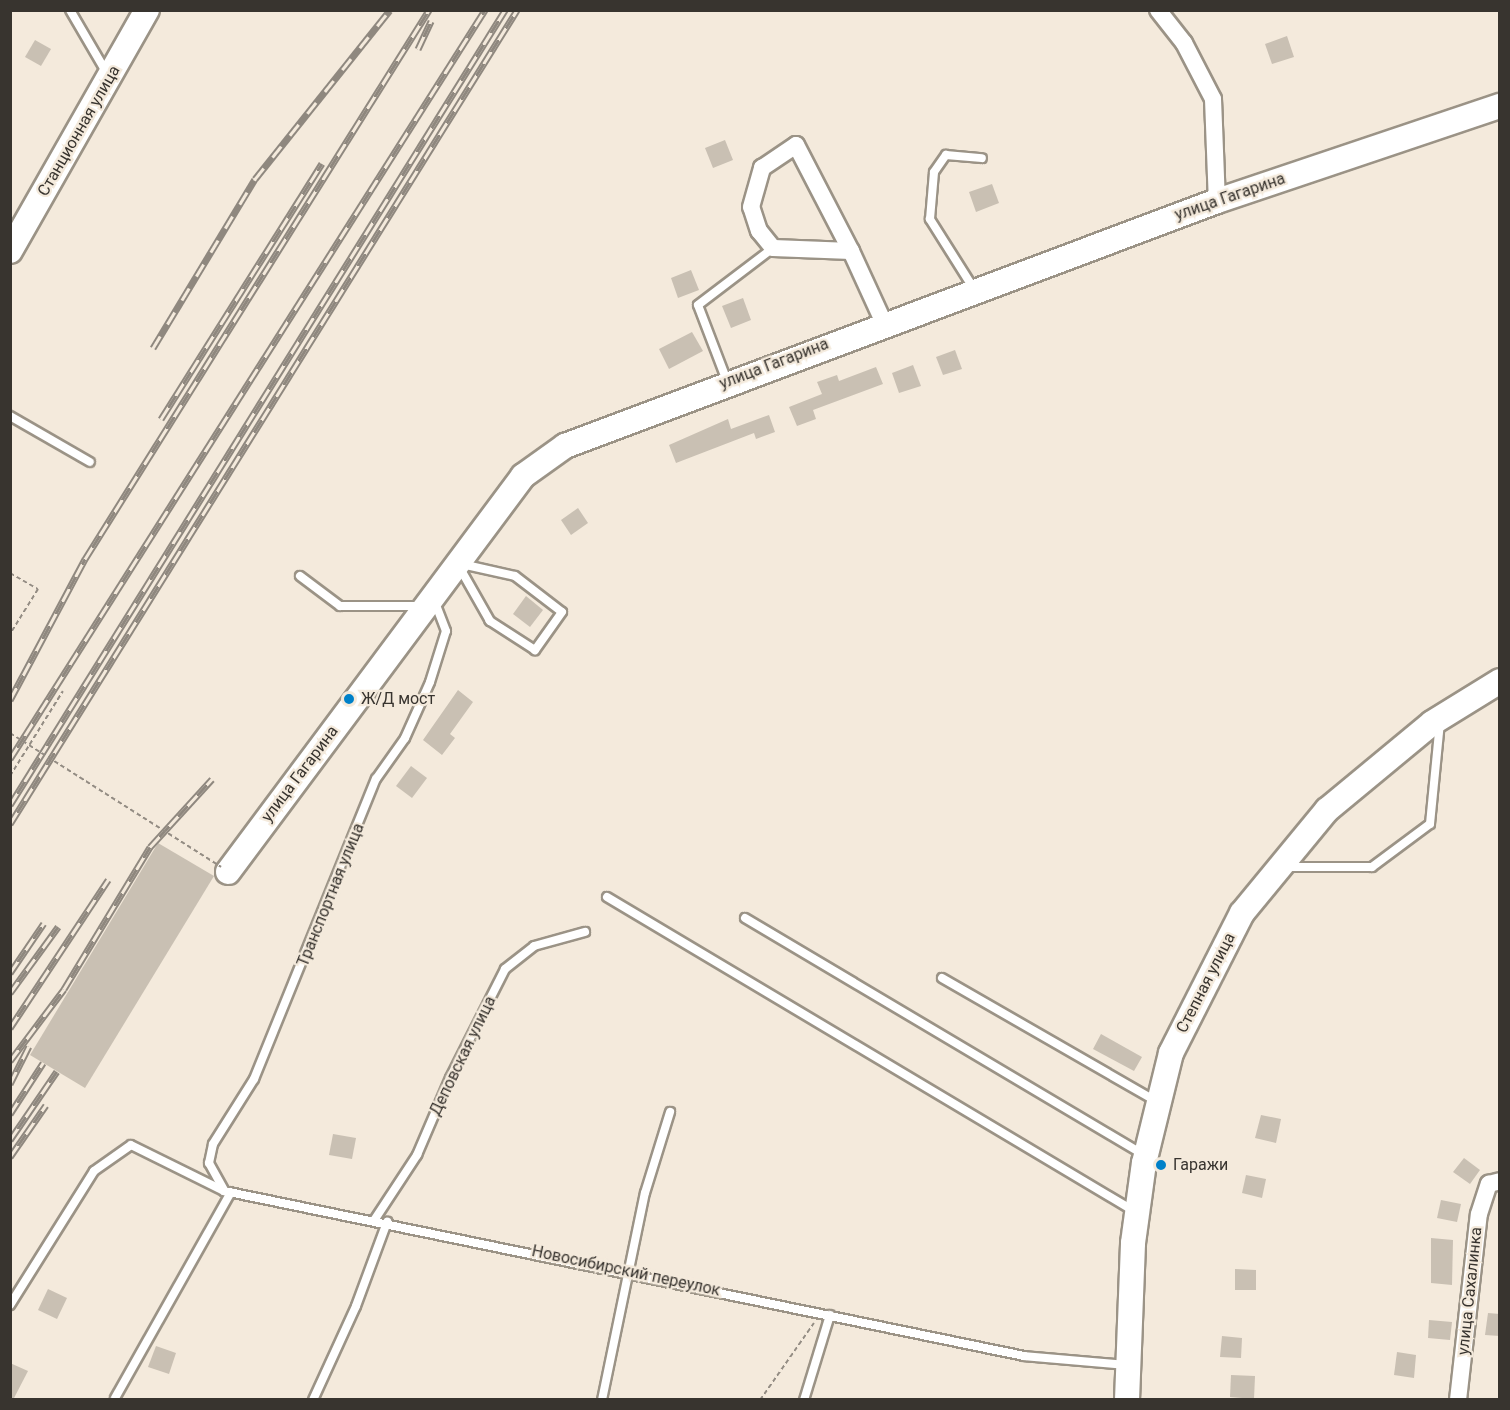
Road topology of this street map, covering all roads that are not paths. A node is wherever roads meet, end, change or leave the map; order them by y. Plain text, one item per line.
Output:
1 (70, 10) edge
2 (147, 10) edge
3 (1158, 10) edge
4 (109, 78) junction
5 (1500, 106) edge
6 (982, 158) dead end
7 (1217, 201) junction
8 (13, 241) edge
9 (773, 248) junction
10 (851, 250) junction
11 (974, 290) junction
12 (884, 323) junction
13 (727, 382) junction
14 (10, 416) edge
15 (90, 462) dead end
16 (457, 563) junction
17 (300, 576) dead end
18 (429, 601) junction
19 (1500, 681) edge
20 (1441, 717) junction
21 (1280, 867) junction
22 (224, 870) road end
23 (608, 897) dead end
24 (745, 918) dead end
25 (585, 932) dead end
26 (942, 978) dead end
27 (1159, 1102) junction
28 (670, 1113) dead end
29 (1146, 1156) junction
30 (1494, 1183) edge
31 (227, 1191) junction
32 (1137, 1213) junction
33 (375, 1219) junction
34 (387, 1222) junction
35 (632, 1272) junction
36 (10, 1305) edge
37 (826, 1314) junction
38 (1130, 1365) junction
39 (115, 1398) dead end
40 (312, 1400) edge
41 (602, 1400) edge
42 (804, 1400) edge
43 (1128, 1400) edge
44 (1458, 1400) edge

1 - 4 lane
2 - 4 street, Станционная улица
3 - 7 street
4 - 8 street, Станционная улица
5 - 7 street, улица Гагарина
6 - 11 lane
7 - 11 street, улица Гагарина
9 - 10 street
9 - 10 street
9 - 13 lane
10 - 12 street
11 - 12 street, улица Гагарина
12 - 13 street, улица Гагарина
13 - 16 street, улица Гагарина
14 - 15 lane
16 - 16 lane
16 - 18 street, улица Гагарина
17 - 18 lane
18 - 22 street, улица Гагарина
18 - 31 lane, Транспортная улица
19 - 20 street, Степная улица
20 - 21 street, Степная улица
20 - 21 lane
21 - 27 street, Степная улица
23 - 32 lane
24 - 29 lane
25 - 33 lane, Деповская улица
26 - 27 lane
27 - 29 street, Степная улица
28 - 35 lane
29 - 32 street, Степная улица
30 - 44 street, улица Сахалинка
31 - 33 lane, Новосибирский переулок
31 - 36 lane, Новосибирский переулок
31 - 39 lane
32 - 38 street, Степная улица
33 - 34 lane, Новосибирский переулок
34 - 35 lane, Новосибирский переулок
34 - 40 lane
35 - 37 lane, Новосибирский переулок
35 - 41 lane
37 - 38 lane, Новосибирский переулок
37 - 42 lane
38 - 43 street, Степная улица

